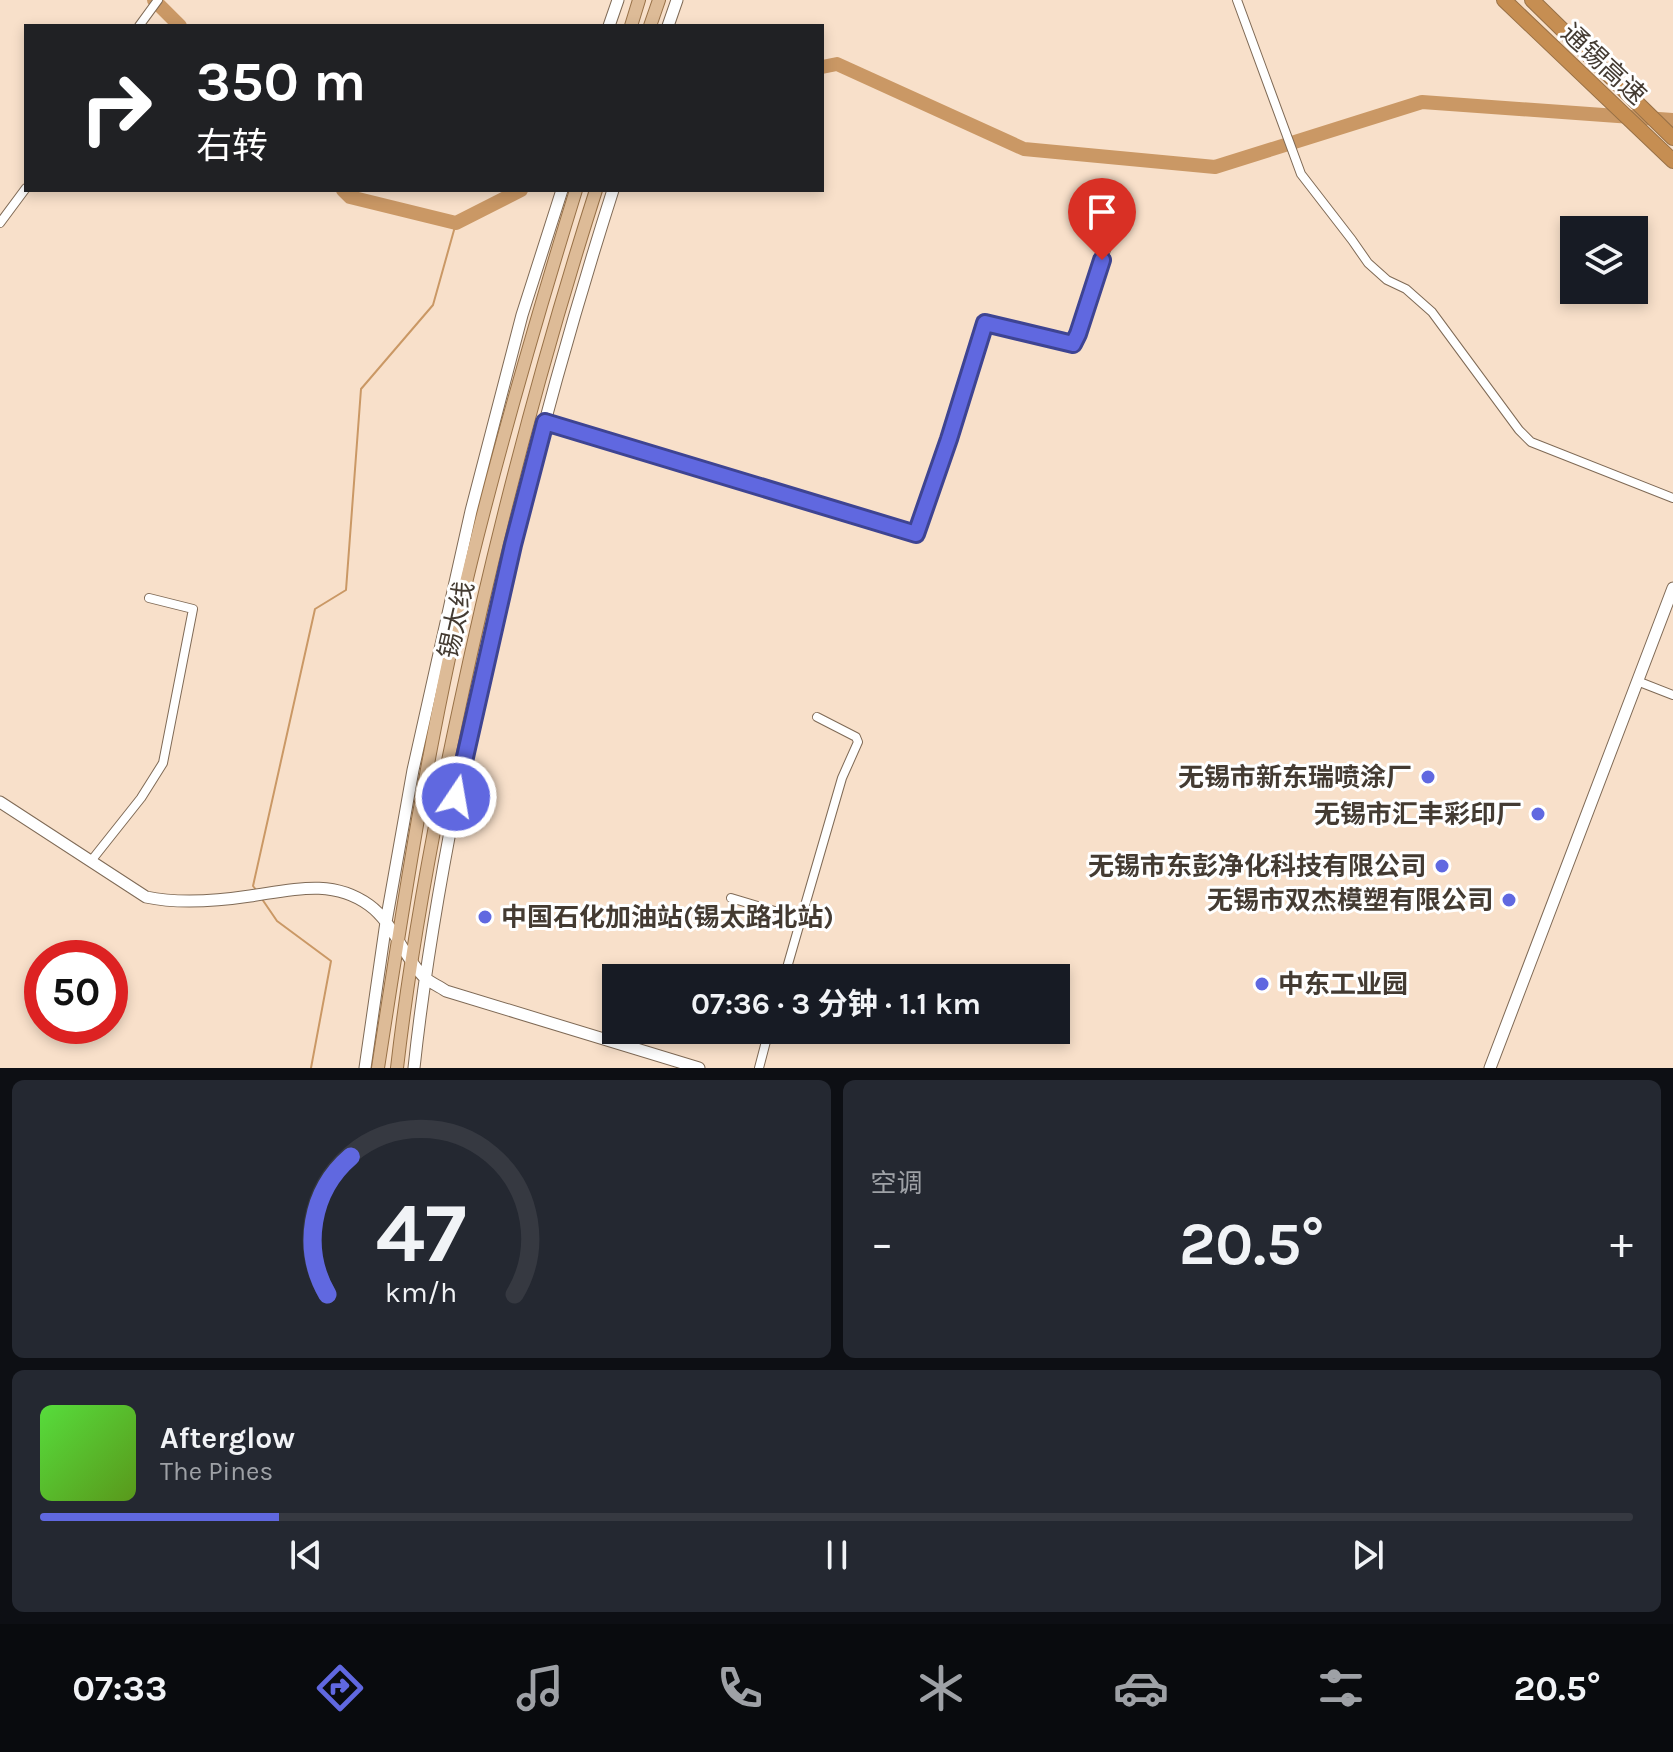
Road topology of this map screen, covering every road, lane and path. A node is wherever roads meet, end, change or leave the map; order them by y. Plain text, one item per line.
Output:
1 (158, 0) edge
2 (618, 0) edge
3 (639, 0) edge
4 (659, 0) edge
5 (677, 0) edge
6 (1237, 0) edge
7 (1504, 0) edge
8 (1532, 0) edge
9 (140, 24) edge
10 (610, 24) edge
11 (632, 24) edge
12 (651, 24) edge
13 (669, 24) edge
14 (1673, 138) edge
15 (1673, 161) edge
16 (24, 191) edge
17 (561, 192) edge
18 (575, 192) edge
19 (595, 192) edge
20 (612, 192) edge
21 (0, 223) edge
22 (1110, 238) dead end
23 (545, 422) junction
24 (1673, 498) edge
25 (1673, 588) edge
26 (149, 598) dead end
27 (1637, 681) junction
28 (1673, 695) edge
29 (817, 717) dead end
30 (0, 802) edge
31 (91, 861) junction
32 (731, 898) dead end
33 (801, 919) junction
34 (386, 922) junction
35 (398, 941) junction
36 (412, 961) junction
37 (788, 964) edge
38 (425, 978) junction
39 (765, 1044) edge
40 (365, 1068) edge
41 (378, 1068) edge
42 (397, 1068) edge
43 (414, 1068) edge
44 (699, 1068) edge
45 (759, 1068) edge
46 (1490, 1068) edge

1 - 9 street
2 - 10 main road
3 - 11 main road
4 - 12 main road
5 - 13 main road
6 - 24 street
7 - 15 highway, 通锡高速
8 - 14 highway, 通锡高速
16 - 21 street
17 - 34 main road
18 - 35 main road, 锡太线
19 - 36 main road, 锡太线
20 - 23 main road
22 - 23 street
23 - 38 main road
25 - 27 main road
26 - 31 street
27 - 28 street
27 - 46 main road
29 - 33 street
30 - 31 main road
31 - 34 main road
32 - 33 street
33 - 37 street
34 - 35 main road
34 - 40 main road
35 - 36 main road
35 - 41 main road, 锡太线
36 - 38 main road
36 - 42 main road, 锡太线
38 - 43 main road
38 - 44 main road
39 - 45 street

